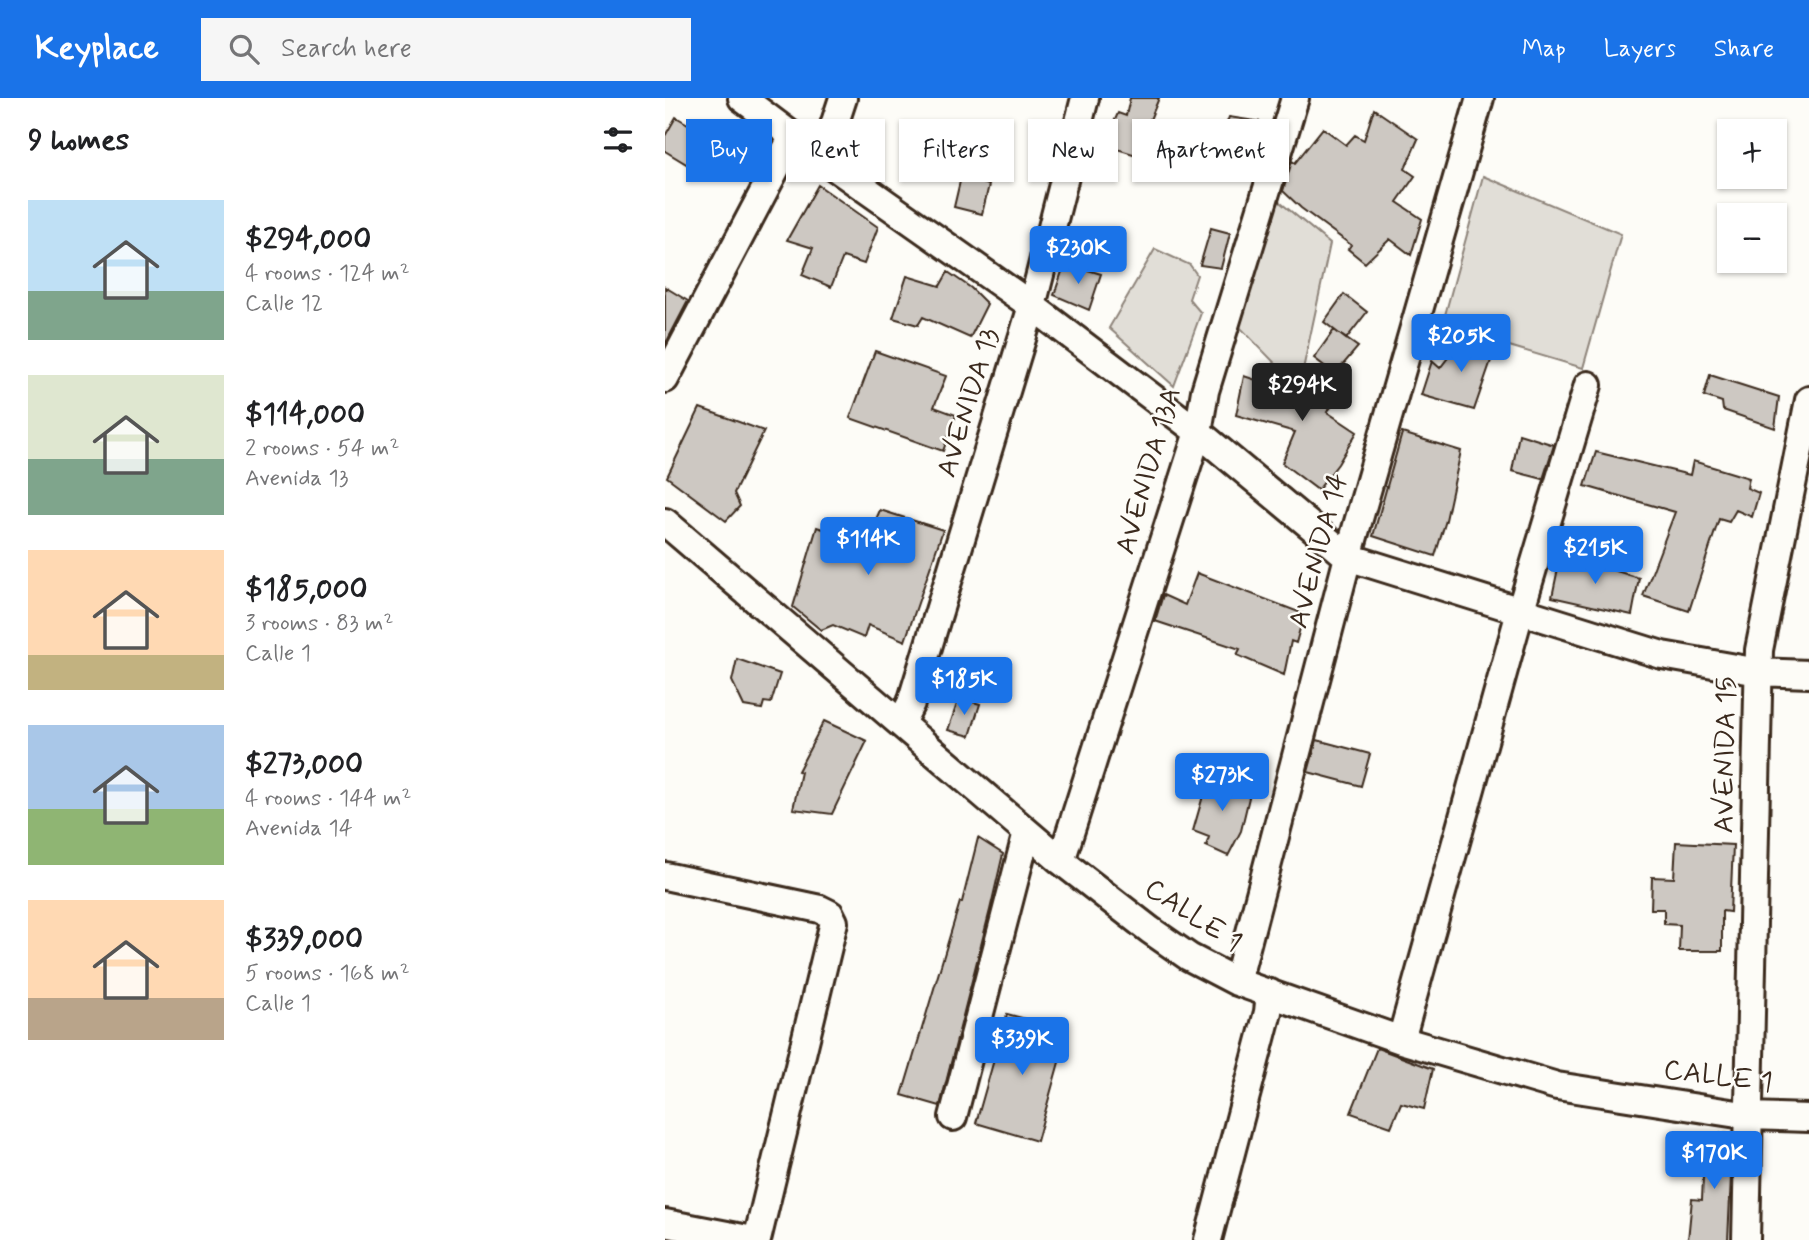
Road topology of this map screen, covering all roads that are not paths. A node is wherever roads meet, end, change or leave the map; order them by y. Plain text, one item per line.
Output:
1 (742, 98) edge
2 (843, 98) edge
3 (1085, 98) edge
4 (1295, 98) edge
5 (1480, 98) edge
6 (836, 119) edge
7 (786, 131) edge
8 (786, 149) edge
9 (856, 182) edge
10 (1032, 306) junction
11 (665, 379) edge
12 (1588, 385) dead end
13 (1809, 400) edge
14 (1198, 432) junction
15 (665, 522) edge
16 (1348, 557) junction
17 (1520, 612) junction
18 (1759, 672) junction
19 (1809, 674) edge
20 (901, 723) junction
21 (1027, 832) junction
22 (1061, 861) junction
23 (665, 876) edge
24 (1237, 982) junction
25 (1271, 993) junction
26 (1401, 1040) junction
27 (1750, 1116) junction
28 (953, 1117) dead end
29 (1809, 1118) edge
30 (665, 1223) edge
31 (755, 1240) edge
32 (1208, 1240) edge
33 (1746, 1240) edge

1 - 7 street
2 - 6 street
3 - 10 street, AVENIDA 13
4 - 14 street, AVENIDA 13A
5 - 16 street, AVENIDA 14
8 - 11 street
9 - 10 street
10 - 14 street
10 - 20 street, AVENIDA 13
12 - 17 street
13 - 18 street, AVENIDA 15
14 - 16 street
14 - 22 street, AVENIDA 13A
15 - 20 street, CALLE 1
16 - 17 street
16 - 24 street, AVENIDA 14
17 - 18 street
17 - 26 street
18 - 19 street
18 - 27 street, AVENIDA 15
20 - 21 street, CALLE 1
21 - 22 street, CALLE 1
21 - 28 street
22 - 24 street, CALLE 1
23 - 31 street
24 - 25 street, CALLE 1
25 - 26 street, CALLE 1
25 - 32 street
26 - 27 street, CALLE 1
27 - 29 street, CALLE 1
27 - 33 street, AVENIDA 15
30 - 31 street

